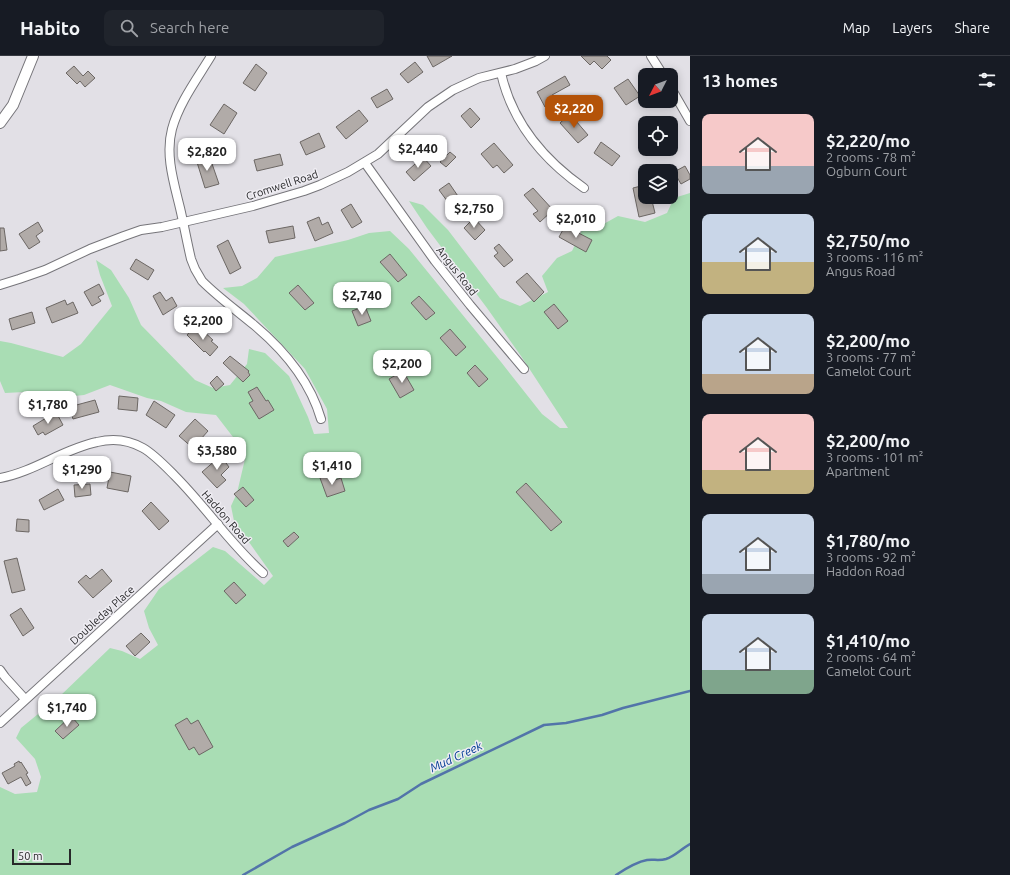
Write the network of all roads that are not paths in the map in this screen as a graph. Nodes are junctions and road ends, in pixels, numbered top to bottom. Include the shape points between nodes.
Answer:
1 (34, 56) edge
2 (211, 56) edge
3 (545, 56) edge
4 (652, 56) edge
5 (660, 68) edge
6 (501, 73) junction
7 (678, 100) edge
8 (690, 121) edge
9 (0, 123) edge
10 (365, 163) junction
11 (584, 188) dead end
12 (182, 223) junction
13 (0, 285) edge
14 (524, 369) dead end
15 (321, 419) dead end
16 (0, 478) edge
17 (218, 524) junction
18 (263, 573) dead end
19 (0, 670) edge
20 (25, 699) junction
21 (0, 723) edge

1 - 9 street via 13,104
2 - 12 street via 181,107 170,137 171,167
3 - 6 street, Cromwell Road
4 - 5 street
6 - 10 street, Cromwell Road via 468,82 440,98
6 - 11 street via 510,104 527,133 560,170
7 - 8 street
10 - 12 street, Cromwell Road via 304,191
10 - 14 street, Angus Road via 470,305
12 - 13 street, Cromwell Road via 141,230 90,249 45,270
12 - 15 street via 195,269 202,281 270,339 304,380
16 - 17 street, Haddon Road via 30,469 96,442 126,441 144,449 159,461
17 - 18 street, Haddon Road
17 - 20 street, Doubleday Place
19 - 20 street
20 - 21 street, Doubleday Place

